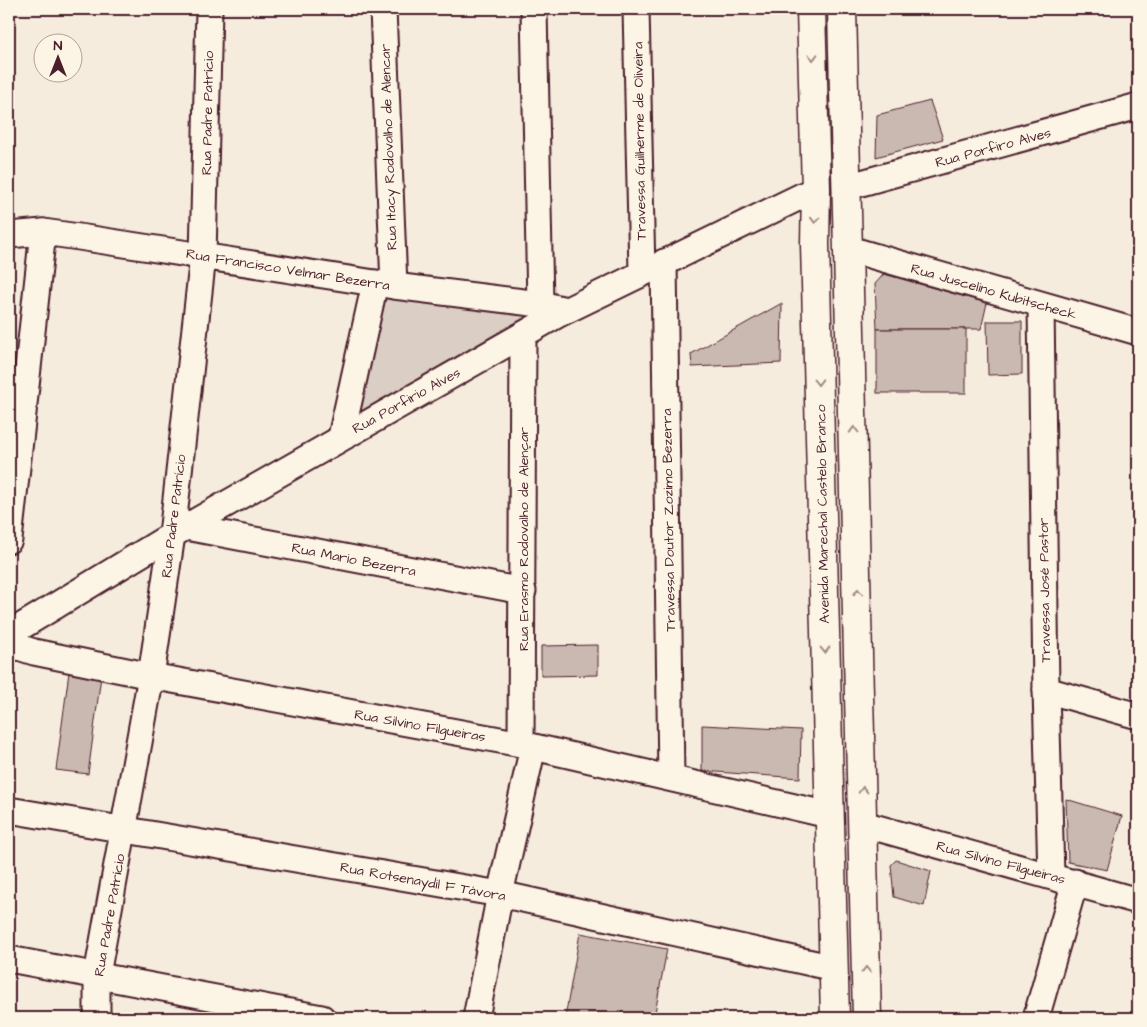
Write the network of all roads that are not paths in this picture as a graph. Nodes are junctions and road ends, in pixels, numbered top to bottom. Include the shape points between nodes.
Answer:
1 (209, 9) edge
2 (382, 9) edge
3 (534, 9) edge
4 (636, 9) edge
5 (811, 9) edge
6 (842, 9) edge
7 (1138, 106) edge
8 (847, 187) junction
9 (816, 189) junction
10 (43, 232) junction
11 (9, 235) edge
12 (849, 249) junction
13 (203, 256) junction
14 (653, 267) junction
15 (384, 285) junction
16 (540, 304) junction
17 (1041, 305) junction
18 (566, 310) junction
19 (1138, 332) edge
20 (523, 335) junction
21 (342, 436) junction
22 (179, 531) junction
23 (9, 540) edge
24 (523, 591) junction
25 (9, 634) edge
26 (9, 644) edge
27 (151, 676) junction
28 (1046, 690) junction
29 (1138, 716) edge
30 (527, 745) junction
31 (671, 778) junction
32 (9, 810) edge
33 (829, 815) junction
34 (863, 824) junction
35 (124, 830) junction
36 (1051, 876) junction
37 (1075, 882) junction
38 (500, 894) junction
39 (1138, 901) edge
40 (9, 959) edge
41 (834, 968) junction
42 (97, 975) junction
43 (285, 1015) edge
44 (97, 1018) edge
45 (322, 1018) edge
46 (476, 1018) edge
47 (835, 1018) edge
48 (867, 1018) edge
49 (1036, 1018) edge

1 - 13 street, Rua Padre Patrício
2 - 15 street, Rua Itacy Rodovalho de Alencar
3 - 16 street
4 - 14 street, Travessa Guilherme de Oliveira
5 -> 9 main road, Avenida Marechal Castelo Branco
6 - 8 main road
7 - 8 street, Rua Porfiro Alves
8 - 12 main road
9 - 14 street, Rua Porfirio Alves
9 -> 33 main road, Avenida Marechal Castelo Branco
10 - 11 street, Rua Francisco Velmar Bezerra
10 - 13 street, Rua Francisco Velmar Bezerra
10 - 23 street
12 - 17 street, Rua Juscelino Kubitscheck
34 -> 12 main road
13 - 15 street, Rua Francisco Velmar Bezerra
13 - 22 street, Rua Padre Patrício
14 - 18 street, Rua Porfirio Alves
14 - 31 street, Travessa Doutor Zozimo Bezerra
15 - 16 street, Rua Francisco Velmar Bezerra
15 - 21 street, Rua Itacy Rodovalho de Alencar
16 - 18 street, Rua Francisco Velmar Bezerra
17 - 19 street, Rua Juscelino Kubitscheck
17 - 28 street, Travessa José Pastor
18 - 20 street, Rua Porfirio Alves
20 - 21 street, Rua Porfirio Alves
20 - 24 street, Rua Erasmo Rodovalho de Alençar
21 - 22 street, Rua Porfirio Alves
22 - 24 street, Rua Mario Bezerra
22 - 25 street, Rua Porfirio Alves
22 - 27 street, Rua Padre Patrício
24 - 30 street, Rua Erasmo Rodovalho de Alençar
26 - 27 street, Rua Silvino Filgueiras
27 - 30 street, Rua Silvino Filgueiras
27 - 35 street, Rua Padre Patrício
28 - 29 street
28 - 36 street, Travessa José Pastor
30 - 31 street, Rua Silvino Filgueiras
30 - 38 street, Rua Erasmo Rodovalho de Alençar
31 - 33 street, Rua Silvino Filgueiras
32 - 35 street, Rua Rotsenaydil F Távora
33 - 41 main road, Avenida Marechal Castelo Branco
34 - 36 street, Rua Silvino Filgueiras
48 -> 34 main road
35 - 38 street, Rua Rotsenaydil F Távora
35 - 42 street, Rua Padre Patrício
36 - 37 street, Rua Silvino Filgueiras
37 - 39 street, Rua Silvino Filgueiras
37 - 49 street
38 - 41 street, Rua Rotsenaydil F Távora
38 - 46 street, Rua Erasmo Rodovalho de Alençar
40 - 42 street
41 - 47 main road, Avenida Marechal Castelo Branco
42 - 43 street
42 - 44 street, Rua Padre Patrício
43 - 45 street

